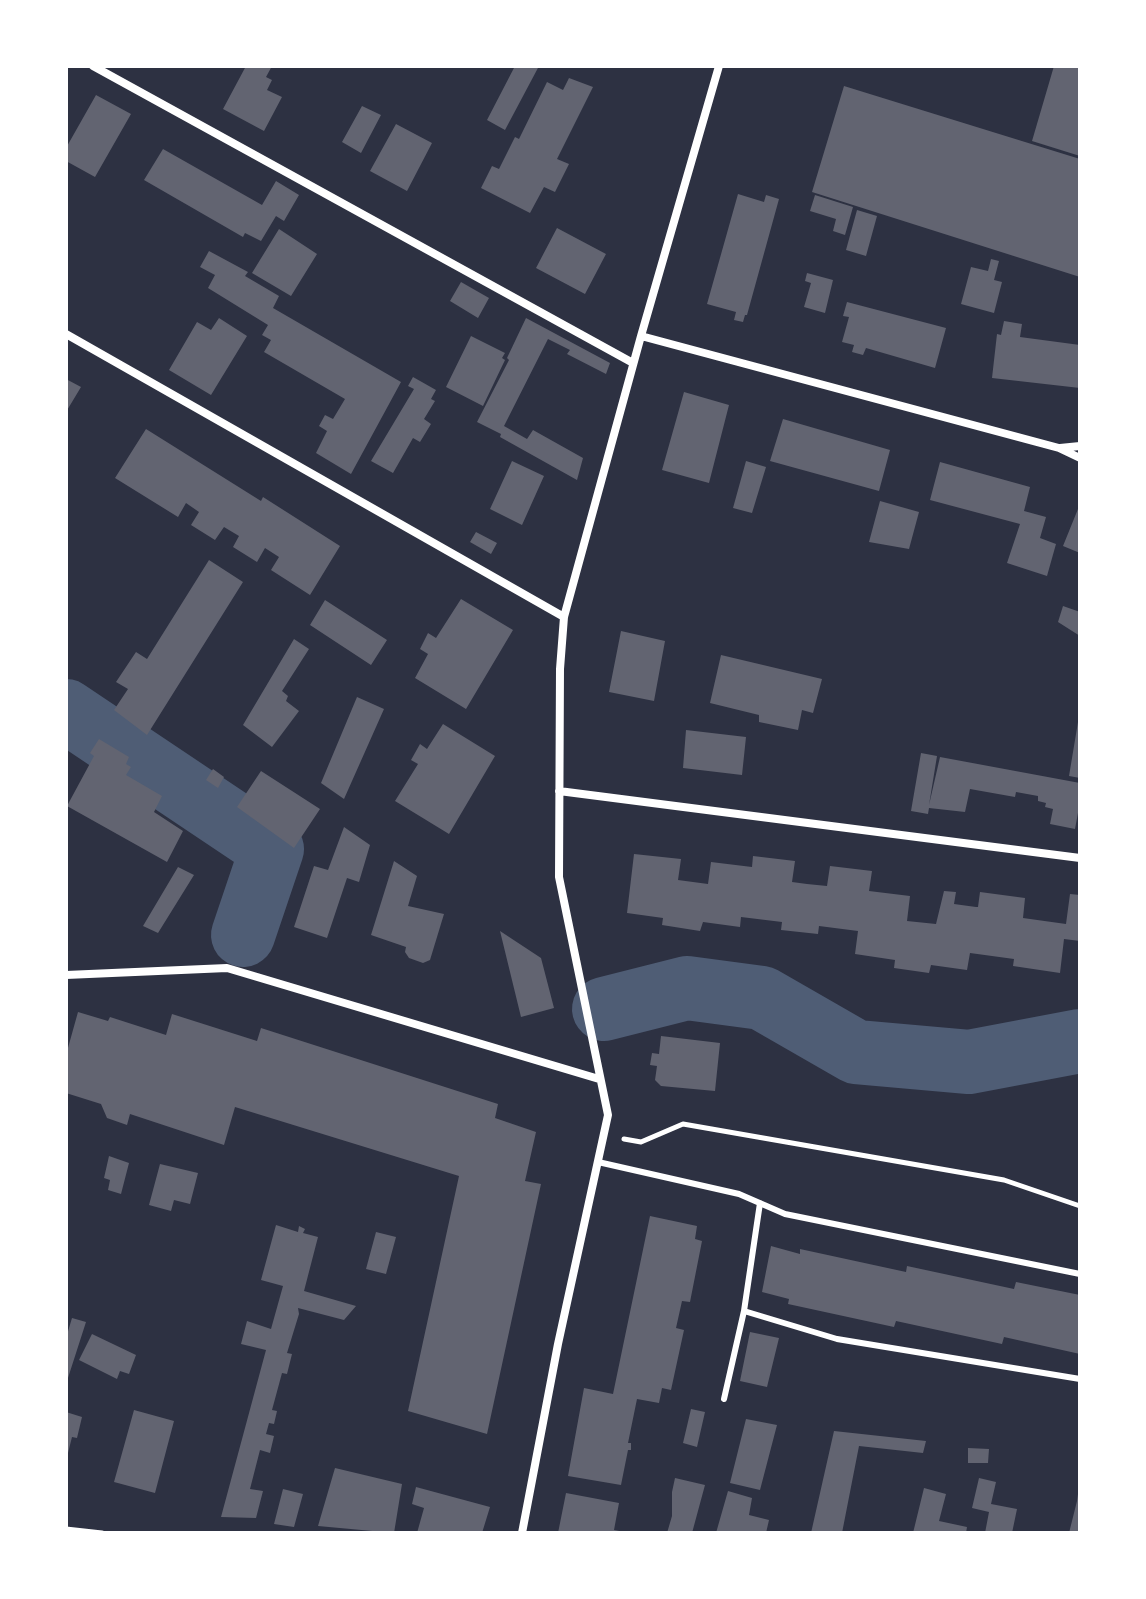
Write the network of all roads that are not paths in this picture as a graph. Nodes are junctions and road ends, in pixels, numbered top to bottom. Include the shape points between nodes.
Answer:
1 (93, 66) edge
2 (719, 66) edge
3 (66, 334) edge
4 (641, 336) junction
5 (633, 363) junction
6 (1080, 446) edge
7 (1059, 448) junction
8 (1080, 458) edge
9 (564, 617) junction
10 (559, 791) junction
11 (1080, 858) edge
12 (66, 975) edge
13 (599, 1079) junction
14 (598, 1162) junction
15 (760, 1203) junction
16 (1080, 1274) edge
17 (744, 1311) junction
18 (1080, 1379) edge
19 (724, 1399) dead end
20 (522, 1533) edge

1 - 5 street
2 - 4 street
3 - 9 street
4 - 5 street
4 - 7 street
5 - 9 street
6 - 7 street
7 - 8 street
9 - 10 street
10 - 11 street
10 - 13 street via 559,877
12 - 13 street via 227,968
13 - 14 street via 608,1115
14 - 15 lane
14 - 20 street
15 - 16 lane via 785,1214
15 - 17 lane
17 - 18 lane via 837,1339
17 - 19 lane

